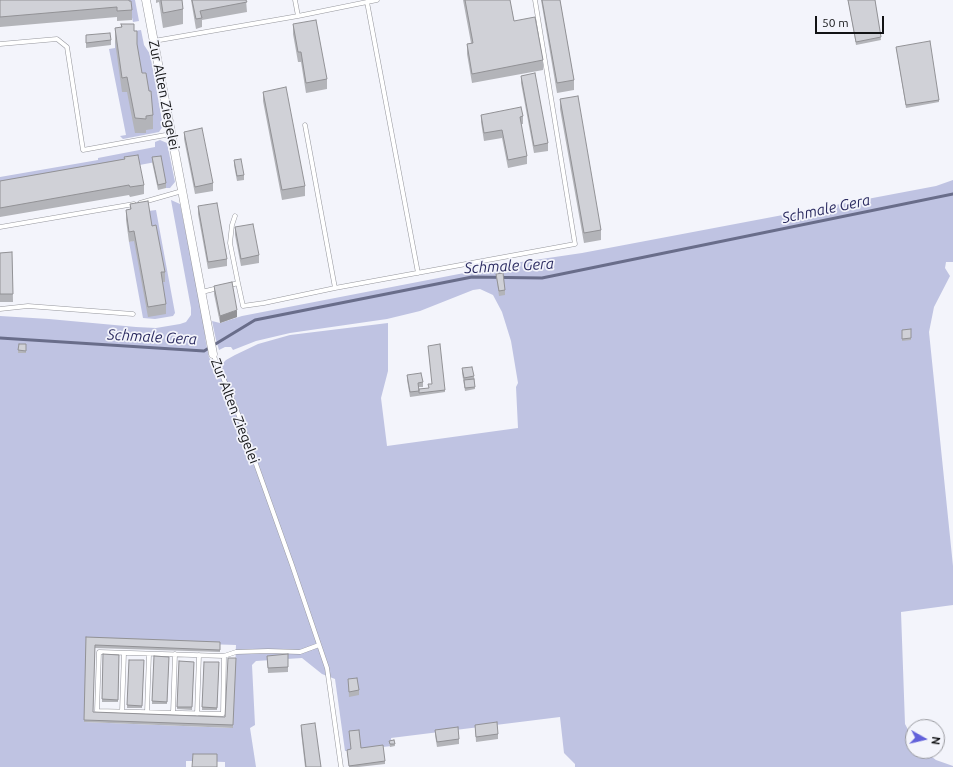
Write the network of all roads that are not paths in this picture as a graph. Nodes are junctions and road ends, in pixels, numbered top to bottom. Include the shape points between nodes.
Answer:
1 (146, 0) edge
2 (295, 0) edge
3 (377, 0) edge
4 (535, 0) edge
5 (367, 2) junction
6 (298, 16) junction
7 (154, 41) junction
8 (0, 44) edge
9 (305, 125) dead end
10 (172, 133) junction
11 (182, 191) junction
12 (235, 216) dead end
13 (0, 227) edge
14 (418, 273) junction
15 (238, 283) junction
16 (335, 288) junction
17 (201, 292) junction
18 (0, 309) edge
19 (133, 314) dead end
20 (213, 354) joint
21 (319, 645) junction
22 (124, 653) junction
23 (149, 654) junction
24 (174, 654) junction
25 (199, 655) junction
26 (224, 656) junction
27 (122, 711) junction
28 (147, 712) junction
29 (173, 713) junction
30 (197, 714) junction
31 (341, 767) edge

1 - 7 street, Zur Alten Ziegelei
2 - 6 lane
3 - 5 lane
4 - 14 lane via 575,244
5 - 6 lane
5 - 14 lane
6 - 7 lane
7 - 10 street, Zur Alten Ziegelei
8 - 10 lane via 57,39 67,47 83,150
9 - 16 lane
10 - 11 street, Zur Alten Ziegelei
11 - 13 lane via 138,204
11 - 17 street, Zur Alten Ziegelei
12 - 15 lane via 230,243
14 - 16 lane
15 - 16 lane via 243,306
15 - 17 lane
17 - 20 street, Zur Alten Ziegelei
18 - 19 lane via 28,306
20 - 21 lane, Zur Alten Ziegelei via 236,408
21 - 26 lane via 300,652 236,652
21 - 31 lane, Zur Alten Ziegelei via 327,668
22 - 23 lane
22 - 27 lane
22 - 27 lane via 99,652 98,674 97,711
23 - 24 lane
23 - 28 lane
24 - 25 lane
24 - 29 lane
25 - 26 lane
25 - 30 lane
26 - 30 lane via 223,714
27 - 28 lane
28 - 29 lane
29 - 30 lane

